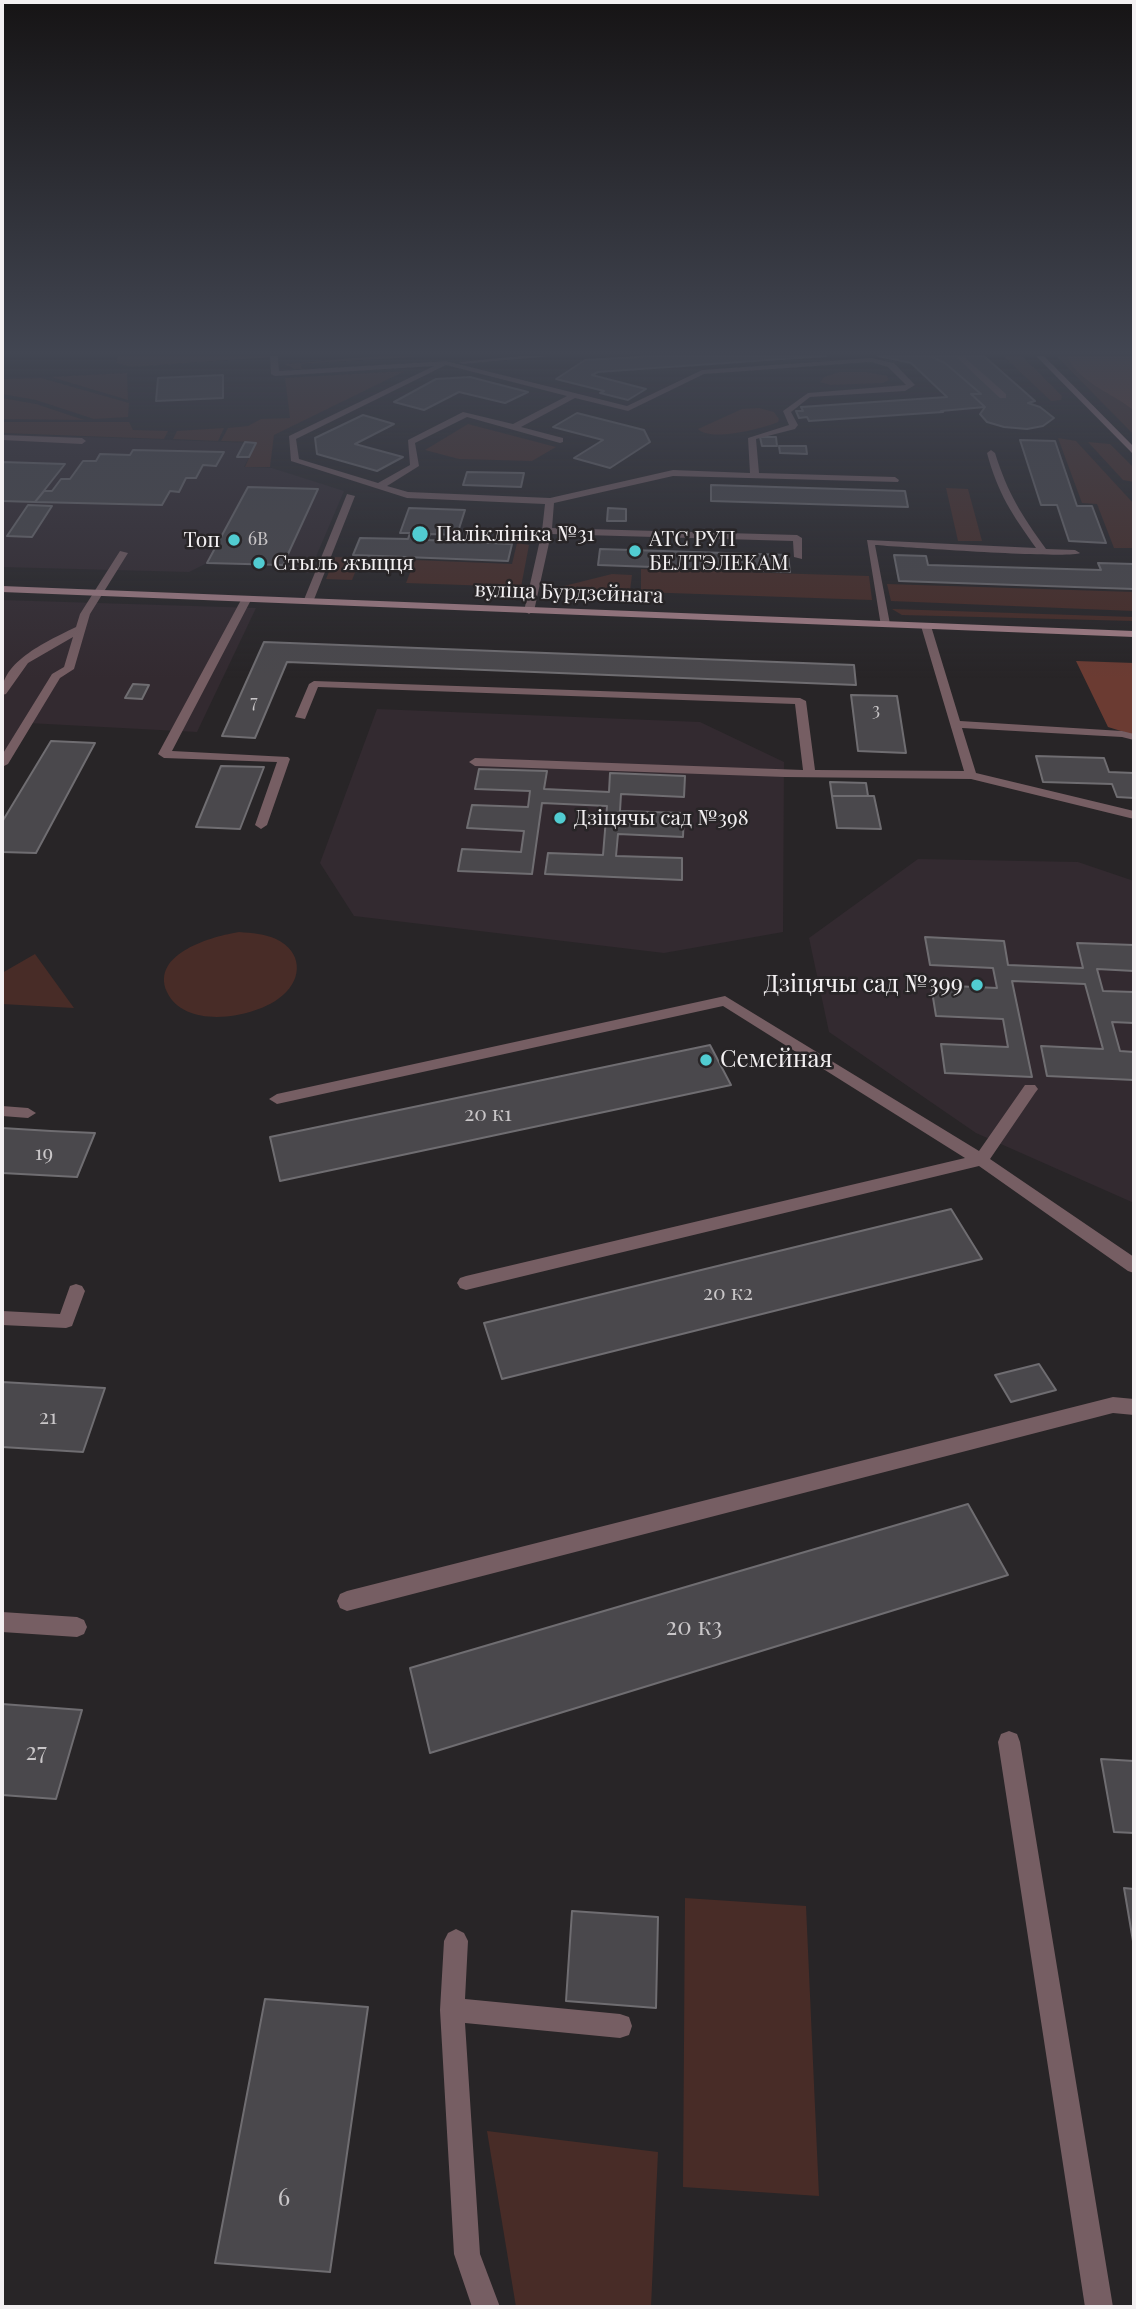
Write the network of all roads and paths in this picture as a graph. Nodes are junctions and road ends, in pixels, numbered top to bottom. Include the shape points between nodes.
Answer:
1 (304, 464) edge
2 (415, 464) edge
3 (754, 464) edge
4 (995, 464) edge
5 (755, 476) junction
6 (895, 480) dead end
7 (380, 486) junction
8 (350, 496) dead end
9 (550, 501) junction
10 (547, 531) junction
11 (1044, 552) junction
12 (123, 553) dead end
13 (1075, 553) dead end
14 (799, 557) dead end
15 (2, 589) edge
16 (98, 593) junction
17 (246, 600) junction
18 (308, 603) junction
19 (529, 611) junction
20 (885, 624) junction
21 (926, 626) junction
22 (79, 629) junction
23 (1134, 634) edge
24 (2, 692) edge
25 (301, 717) dead end
26 (956, 724) junction
27 (1134, 737) edge
28 (475, 762) dead end
29 (2, 764) edge
30 (809, 773) junction
31 (971, 775) junction
32 (1134, 815) edge
33 (261, 825) dead end
34 (1030, 1089) dead end
35 (277, 1099) dead end
36 (2, 1111) edge
37 (28, 1113) dead end
38 (981, 1160) junction
39 (1134, 1266) edge
40 (466, 1283) dead end
41 (76, 1292) dead end
42 (2, 1318) edge
43 (1134, 1407) edge
44 (347, 1601) dead end
45 (2, 1622) edge
46 (77, 1627) dead end
47 (1009, 1742) dead end
48 (456, 1941) dead end
49 (452, 2010) junction
50 (620, 2026) dead end
51 (486, 2307) edge
52 (1099, 2307) edge

1 - 7 lane
2 - 7 lane
3 - 5 lane
4 - 11 lane via 1010,505
5 - 6 lane
5 - 9 lane via 673,472
7 - 9 lane via 407,495
8 - 18 lane
9 - 10 lane
10 - 14 lane via 797,538
10 - 19 lane
11 - 13 lane
11 - 20 lane via 870,542
12 - 16 lane
15 - 16 street, вуліца Бурдзейнага
16 - 17 street, вуліца Бурдзейнага
16 - 22 lane
17 - 18 street, вуліца Бурдзейнага
17 - 33 lane via 164,754 284,760
18 - 19 street, вуліца Бурдзейнага
19 - 20 street, вуліца Бурдзейнага
20 - 21 street, вуліца Бурдзейнага
21 - 23 street, вуліца Бурдзейнага
21 - 26 lane
22 - 24 lane via 24,661
22 - 29 lane via 68,669 56,676
25 - 30 lane via 314,684 800,701
26 - 27 lane
26 - 31 lane
28 - 30 lane
30 - 31 lane
31 - 32 lane
34 - 38 lane
35 - 38 lane via 725,1000
36 - 37 lane
38 - 39 lane
38 - 40 lane
41 - 42 lane via 66,1321
43 - 44 lane via 1113,1405
45 - 46 lane
47 - 52 lane
48 - 49 lane
49 - 50 lane
49 - 51 lane via 467,2254

